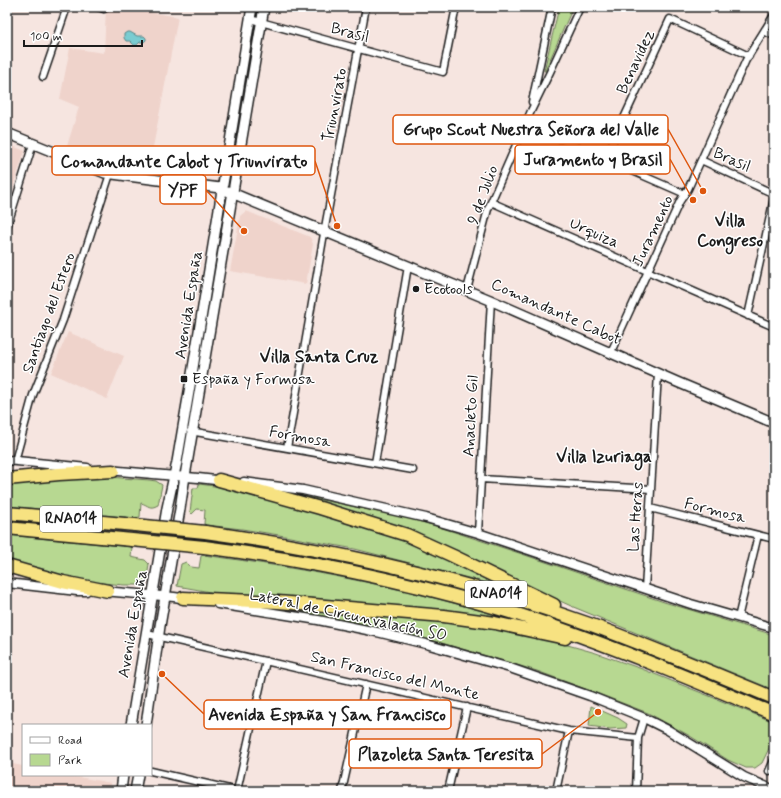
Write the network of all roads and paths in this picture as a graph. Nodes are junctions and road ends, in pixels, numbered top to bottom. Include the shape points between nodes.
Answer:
1 (67, 7) edge
2 (252, 7) edge
3 (264, 7) edge
4 (366, 7) edge
5 (456, 7) edge
6 (552, 7) edge
7 (580, 7) edge
8 (774, 15) edge
9 (250, 19) junction
10 (261, 22) junction
11 (764, 31) junction
12 (774, 36) edge
13 (358, 49) junction
14 (749, 56) junction
15 (44, 77) dead end
16 (530, 111) junction
17 (525, 124) junction
18 (7, 133) edge
19 (33, 144) junction
20 (605, 159) junction
21 (701, 160) junction
22 (110, 174) junction
23 (223, 189) junction
24 (233, 193) junction
25 (685, 194) junction
26 (774, 194) edge
27 (774, 198) edge
28 (491, 202) junction
29 (7, 227) edge
30 (324, 231) junction
31 (408, 266) junction
32 (648, 272) junction
33 (466, 290) junction
34 (491, 300) junction
35 (748, 316) junction
36 (774, 327) edge
37 (611, 352) junction
38 (658, 374) junction
39 (774, 423) edge
40 (188, 431) junction
41 (287, 448) junction
42 (11, 460) edge
43 (375, 463) junction
44 (413, 470) dead end
45 (113, 471) junction
46 (174, 476) junction
47 (184, 476) junction
48 (7, 479) edge
49 (481, 479) junction
50 (219, 480) junction
51 (651, 489) junction
52 (650, 508) junction
53 (7, 513) edge
54 (7, 528) edge
55 (478, 533) junction
56 (758, 535) junction
57 (774, 539) edge
58 (7, 566) edge
59 (7, 583) edge
60 (645, 589) junction
61 (108, 591) junction
62 (154, 595) junction
63 (166, 596) junction
64 (183, 598) junction
65 (738, 618) junction
66 (589, 624) junction
67 (774, 628) edge
68 (147, 634) junction
69 (159, 636) junction
70 (627, 654) junction
71 (266, 661) junction
72 (366, 684) junction
73 (774, 698) edge
74 (467, 707) junction
75 (773, 714) edge
76 (644, 718) junction
77 (131, 724) edge
78 (146, 724) edge
79 (569, 731) junction
80 (638, 738) junction
81 (774, 760) edge
82 (152, 771) edge
83 (769, 771) dead end
84 (123, 776) edge
85 (138, 776) edge
86 (774, 790) edge
87 (121, 791) edge
88 (135, 791) edge
89 (237, 791) edge
90 (342, 791) edge
91 (448, 791) edge
92 (556, 791) edge
93 (636, 791) edge

1 - 15 street
2 - 9 main road, Avenida España
3 - 10 main road, Avenida España
4 - 13 street, Triunvirato
5 - 13 street, Brasil via 443,72
6 - 16 street, 9 de Julio
7 - 16 street, 9 de Julio
8 - 11 street, Juramento
9 - 10 street, Brasil
9 - 23 main road, Avenida España
10 - 13 street, Brasil
10 - 24 main road, Avenida España
11 - 12 street
11 - 14 street, Juramento
13 - 30 street, Triunvirato
14 - 20 street, Benavidez via 670,19
14 - 21 street, Juramento
16 - 17 street, 9 de Julio
17 - 20 street
17 - 28 street, 9 de Julio
18 - 19 main road, Comandante Cabot
19 - 22 main road, Comandante Cabot
19 - 29 street
20 - 25 street
21 - 25 street, Juramento
21 - 26 street, Brasil
22 - 23 main road, Comandante Cabot
22 - 42 street, Santiago del Estero via 63,320 33,395
23 - 24 main road, Comandante Cabot
23 - 40 main road, Avenida España
24 - 30 main road, Comandante Cabot
24 - 40 main road, Avenida España
25 - 32 street, Juramento
27 - 35 street
28 - 32 street, Urquiza
28 - 33 street, 9 de Julio
30 - 31 main road, Comandante Cabot
30 - 41 street, Triunvirato
31 - 33 main road, Comandante Cabot
31 - 43 street
32 - 35 street, Urquiza
32 - 37 street, Juramento
33 - 34 main road, Comandante Cabot
34 - 37 main road, Comandante Cabot
34 - 49 street, Anacleto Gil
35 - 36 street, Urquiza
37 - 38 main road, Comandante Cabot
38 - 39 main road, Comandante Cabot
38 - 51 street, Las Heras
40 - 41 street, Formosa
40 - 46 main road, Avenida España
40 - 47 main road, Avenida España
41 - 43 street, Formosa
42 - 45 street
43 - 44 street, Formosa
45 - 46 street
45 - 48 highway
46 - 47 street
46 - 62 main road, Avenida España
47 - 50 street
47 - 63 main road, Avenida España
49 - 51 street
49 - 55 street, Anacleto Gil
50 - 55 street via 309,491 408,513
50 - 66 highway via 384,527 417,539
51 - 52 street, Las Heras
52 - 56 street, Formosa
52 - 60 street, Las Heras
53 - 66 highway, RNA014, bridge via 206,532 304,548 397,567 500,595
54 - 70 highway, RNA014, bridge via 204,547 336,568 434,591 521,616
55 - 60 street
56 - 57 street, Formosa
56 - 65 street
58 - 61 highway via 63,582
59 - 61 street, Lateral de Circunvalación SO via 76,591
60 - 65 street
61 - 62 street, Lateral de Circunvalación SO
62 - 63 street, Lateral de Circunvalación SO
62 - 68 main road, Avenida España
63 - 64 street, Lateral de Circunvalación SO
63 - 69 main road, Avenida España
64 - 70 highway via 278,602 458,618 540,632
64 - 76 street, Lateral de Circunvalación SO via 332,623 418,642 510,668
65 - 67 street
66 - 73 highway, RNA014
68 - 69 street, San Francisco del Monte
68 - 77 main road, Avenida España
69 - 71 street, San Francisco del Monte
69 - 78 main road, Avenida España
70 - 75 highway, RNA014
71 - 72 street, San Francisco del Monte
71 - 89 street
72 - 74 street, San Francisco del Monte
72 - 90 street
74 - 79 street, San Francisco del Monte
74 - 91 street
76 - 80 street
76 - 86 street, Lateral de Circunvalación SO via 744,777
79 - 80 street, San Francisco del Monte
79 - 92 street
80 - 93 street
81 - 83 street
82 - 89 street
84 - 87 main road
85 - 88 main road

